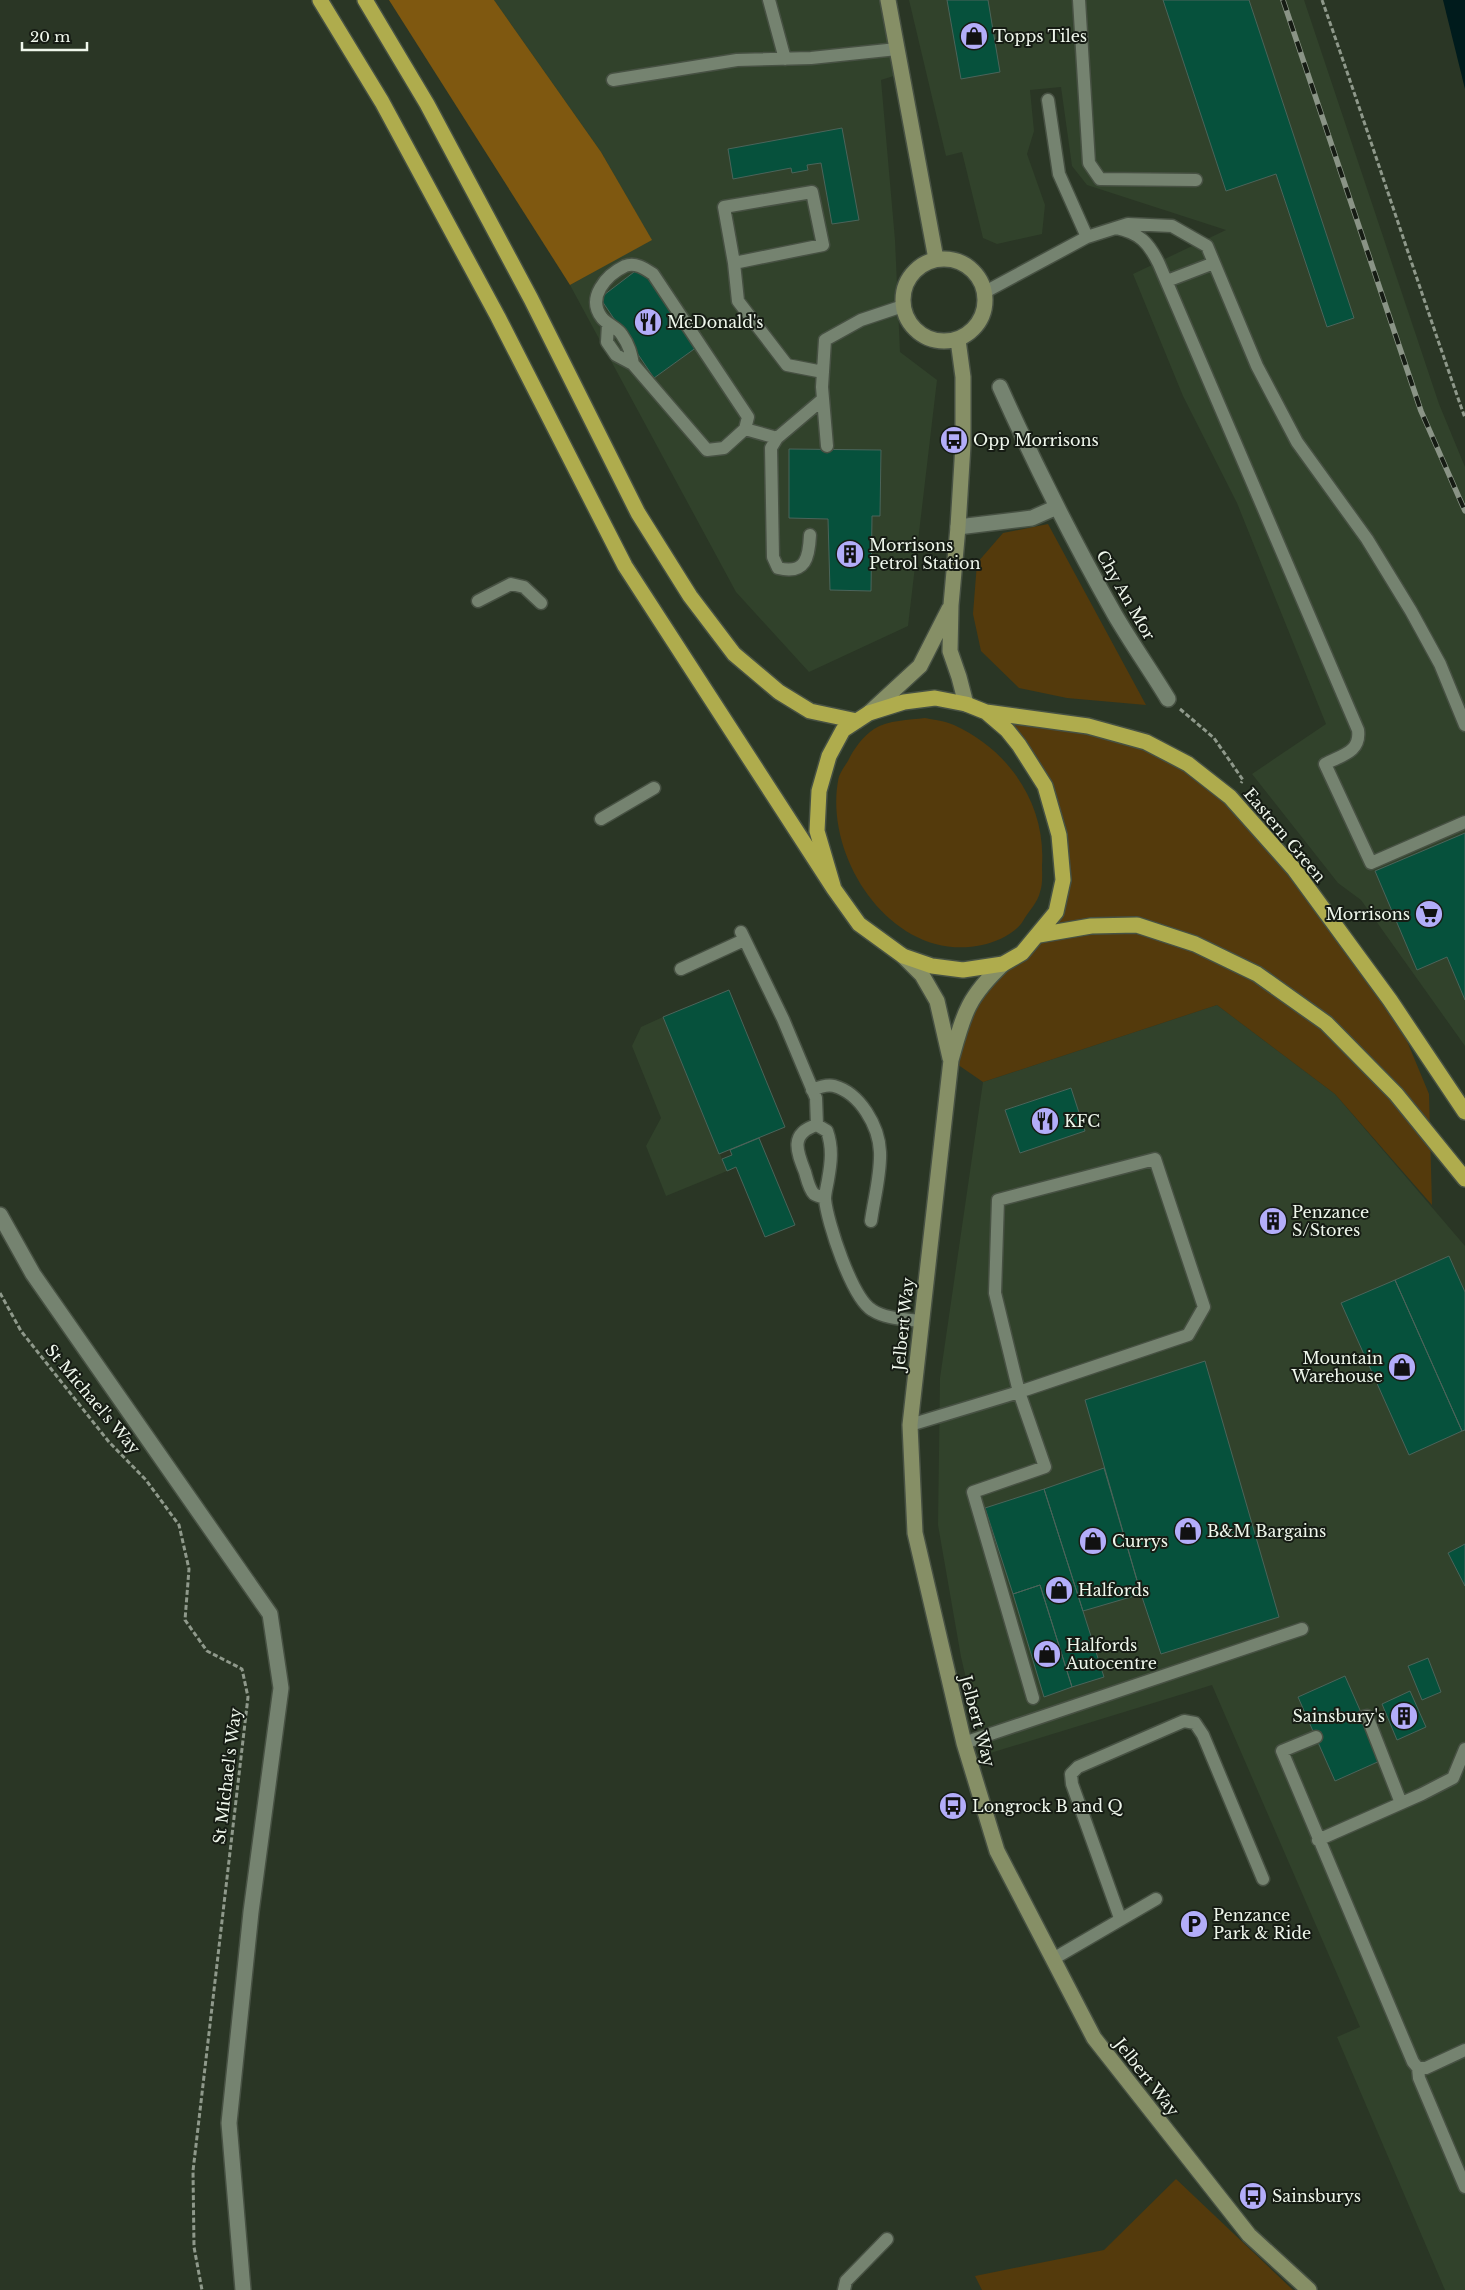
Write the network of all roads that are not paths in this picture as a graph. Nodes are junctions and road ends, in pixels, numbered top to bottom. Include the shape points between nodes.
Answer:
1 (320, 0) edge
2 (365, 0) edge
3 (769, 0) edge
4 (888, 0) edge
5 (1079, 0) edge
6 (897, 49) junction
7 (785, 59) junction
8 (613, 80) dead end
9 (1048, 100) dead end
10 (1196, 180) dead end
11 (1116, 228) junction
12 (1087, 237) junction
13 (936, 259) junction
14 (734, 263) junction
15 (1214, 263) junction
16 (1167, 281) junction
17 (985, 292) junction
18 (903, 306) junction
19 (958, 340) junction
20 (823, 372) junction
21 (1000, 387) dead end
22 (823, 400) junction
23 (745, 429) junction
24 (777, 438) junction
25 (827, 446) dead end
26 (1057, 507) junction
27 (958, 527) junction
28 (810, 535) dead end
29 (478, 601) dead end
30 (541, 603) dead end
31 (950, 605) junction
32 (1168, 699) road end
33 (966, 704) junction
34 (986, 712) junction
35 (863, 717) junction
36 (1465, 725) edge
37 (654, 788) dead end
38 (601, 819) dead end
39 (1465, 822) edge
40 (834, 889) junction
41 (1039, 935) junction
42 (903, 956) junction
43 (1003, 964) junction
44 (681, 969) dead end
45 (951, 1060) junction
46 (812, 1090) junction
47 (1465, 1112) edge
48 (817, 1125) junction
49 (1465, 1178) edge
50 (825, 1198) junction
51 (0, 1215) edge
52 (871, 1221) dead end
53 (920, 1321) junction
54 (1019, 1392) junction
55 (910, 1426) junction
56 (1302, 1629) dead end
57 (1034, 1698) dead end
58 (1363, 1717) dead end
59 (1316, 1737) dead end
60 (964, 1743) junction
61 (1465, 1749) edge
62 (1401, 1803) junction
63 (1318, 1840) junction
64 (1263, 1879) dead end
65 (1156, 1899) dead end
66 (1120, 1918) junction
67 (1053, 1959) junction
68 (1465, 2050) edge
69 (1418, 2068) junction
70 (1465, 2187) edge
71 (887, 2239) dead end
72 (244, 2290) edge
73 (844, 2290) edge
74 (1309, 2290) edge

1 - 40 highway via 382,102 498,318 625,566
2 - 35 highway via 427,104 531,300 638,513 690,596 734,654 779,692 810,711
3 - 7 lane
4 - 6 street
5 - 10 lane via 1089,163 1100,178
6 - 7 lane
6 - 13 street
7 - 8 lane via 737,60
9 - 12 lane via 1059,174
11 - 12 lane
11 - 15 lane via 1128,224 1172,226 1207,246
11 - 16 lane via 1141,237 1151,247
12 - 17 lane
13 - 17 street via 962,262 973,270
13 - 18 street via 924,263 910,276 903,294
14 - 14 lane via 724,207 812,192 822,245
14 - 20 lane via 738,301 787,365
15 - 16 lane
15 - 36 lane via 1257,366 1297,442 1367,539 1411,611 1440,664
16 - 39 lane via 1358,730 1357,747 1325,764 1371,863
17 - 19 street via 984,312 974,329
18 - 19 street via 916,332 943,342
18 - 20 lane via 860,320 825,340
19 - 27 street via 963,387 963,445
20 - 22 lane
21 - 26 street, Chy An Mor
22 - 24 lane
22 - 25 lane
23 - 23 lane via 724,448 708,450 633,364 630,347 621,333 600,316 597,304 601,283 626,266 636,265 653,274 748,417
23 - 24 lane
24 - 28 lane via 771,448 773,557 778,568 791,570 804,563 810,554
26 - 27 street via 1032,518
26 - 32 street, Chy An Mor via 1116,617
27 - 31 street
29 - 30 lane via 511,584 524,587
31 - 33 street via 950,651
31 - 35 street via 920,666
33 - 34 highway
33 - 35 highway via 935,698 904,702
34 - 41 highway via 1019,745 1045,786 1059,835 1063,880 1056,912
34 - 47 highway, Eastern Green via 1088,726 1146,742 1188,764 1230,797 1294,869 1390,1000
35 - 40 highway via 844,730 829,756 819,791 817,831
37 - 38 lane
40 - 42 highway via 859,924
41 - 43 highway via 1022,953
41 - 49 highway via 1091,926 1137,925 1195,944 1257,974 1326,1023 1396,1094
42 - 43 highway via 932,966 963,970
42 - 45 street, Jelbert Way via 922,975 937,1001
43 - 45 street, Jelbert Way via 981,985 965,1012
44 - 46 lane via 743,936 783,1019
45 - 53 street, Jelbert Way
46 - 48 lane via 816,1098
46 - 52 lane via 834,1086 850,1093 869,1118 880,1152
48 - 50 lane via 827,1131 832,1149
48 - 50 lane via 801,1134 796,1151 815,1195
50 - 53 lane via 845,1267 865,1303 888,1317
51 - 72 street via 33,1274 270,1614 281,1688 251,1912 229,2123
53 - 55 street, Jelbert Way
54 - 54 lane via 995,1294 998,1200 1155,1159 1204,1307 1188,1335
54 - 55 lane
54 - 57 lane via 1045,1467 973,1492
55 - 60 street, Jelbert Way via 915,1533
56 - 60 lane
58 - 62 lane via 1367,1716
59 - 63 lane via 1282,1751
60 - 67 street, Jelbert Way via 998,1851
61 - 62 lane via 1453,1778
62 - 63 lane
63 - 69 lane via 1412,2062
64 - 66 lane via 1203,1735 1195,1723 1184,1721 1078,1767 1071,1774
65 - 66 lane
66 - 67 lane
67 - 74 street, Jelbert Way via 1094,2038 1249,2235
68 - 69 lane via 1426,2068
69 - 70 lane via 1419,2078
71 - 73 lane via 846,2281

